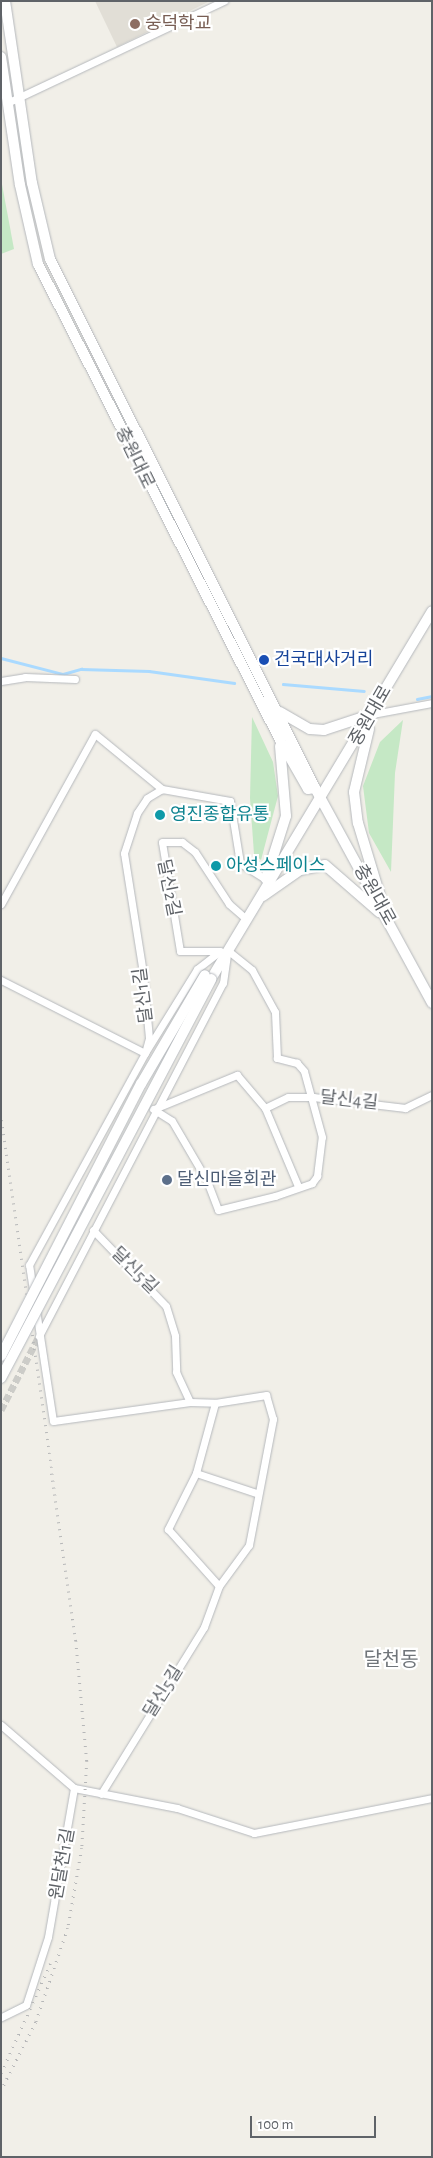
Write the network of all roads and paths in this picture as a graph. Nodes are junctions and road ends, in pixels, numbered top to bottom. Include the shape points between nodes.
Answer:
1 (5, 1) edge
2 (224, 1) edge
3 (1, 57) edge
4 (21, 97) junction
5 (9, 102) junction
6 (432, 611) edge
7 (75, 679) dead end
8 (1, 681) edge
9 (432, 703) edge
10 (279, 712) junction
11 (373, 714) junction
12 (280, 740) junction
13 (315, 788) junction
14 (162, 789) junction
15 (321, 800) junction
16 (307, 819) junction
17 (266, 879) junction
18 (258, 899) junction
19 (1, 904) edge
20 (242, 916) junction
21 (389, 922) junction
22 (224, 951) junction
23 (208, 977) junction
24 (1, 980) edge
25 (432, 1003) edge
26 (146, 1053) junction
27 (432, 1095) edge
28 (313, 1097) junction
29 (265, 1108) junction
30 (154, 1109) junction
31 (298, 1186) junction
32 (93, 1230) junction
33 (39, 1336) junction
34 (1, 1356) edge
35 (1, 1378) edge
36 (190, 1402) junction
37 (215, 1403) junction
38 (196, 1473) junction
39 (256, 1494) junction
40 (219, 1586) junction
41 (1, 1725) edge
42 (74, 1788) junction
43 (101, 1794) junction
44 (432, 1798) edge
45 (1, 2016) edge

1 - 4 street, 충원대로
2 - 4 street
3 - 5 street, 충원대로
4 - 5 street
4 - 10 street, 충원대로 via 32,183 50,259
5 - 12 street, 충원대로 via 20,185 38,264
6 - 11 street, 중원대로
7 - 8 street via 25,677
9 - 11 street
10 - 11 street via 310,729 324,730
10 - 13 street, 충원대로
11 - 15 street, 중원대로
11 - 21 street via 354,779 355,807
12 - 13 street, 충원대로 via 308,789
12 - 17 street via 286,816
13 - 15 street, 충원대로
14 - 17 street via 230,801 240,863
14 - 19 street via 95,734
14 - 26 street, 달신1길 via 147,798 137,813 124,853 143,973 149,1038
15 - 16 street, 중원대로
15 - 21 street, 충원대로
16 - 17 street, 중원대로
16 - 18 street, 중원대로
17 - 20 street, 중원대로
18 - 21 street via 300,870 325,865
18 - 22 street, 중원대로
20 - 22 street, 중원대로
20 - 22 street, 달신2길 via 229,904 195,852 182,842 162,842 180,951
21 - 25 street, 충원대로
22 - 23 street, 중원대로
22 - 26 street via 197,969
22 - 28 street via 252,970 276,1012 277,1058 297,1063 304,1071
22 - 30 street via 223,983
23 - 34 street, bridge via 141,1084
23 - 35 street, bridge
24 - 26 street, 달신1길
26 - 33 street via 29,1265
27 - 28 street, 달신4길 via 405,1108
28 - 29 street, 달신4길 via 288,1097
28 - 31 street via 322,1137 316,1176
29 - 30 street via 237,1075
29 - 31 street
30 - 31 street via 172,1121 207,1181 218,1210
30 - 32 street
32 - 33 street
32 - 36 street, 달신5길 via 166,1306 175,1336 176,1372
33 - 36 street, 달신5길 via 53,1421
36 - 37 street, 달신5길
37 - 38 street
37 - 39 street, 달신5길 via 266,1395 273,1437
38 - 39 street via 226,1479
38 - 40 street via 168,1529 200,1559
39 - 40 street, 달신5길 via 249,1545
40 - 43 street, 달신5길 via 204,1627
41 - 42 street
42 - 43 street
42 - 45 street, 원달천1길 via 48,1937 26,2004
43 - 44 street via 177,1808 254,1833

